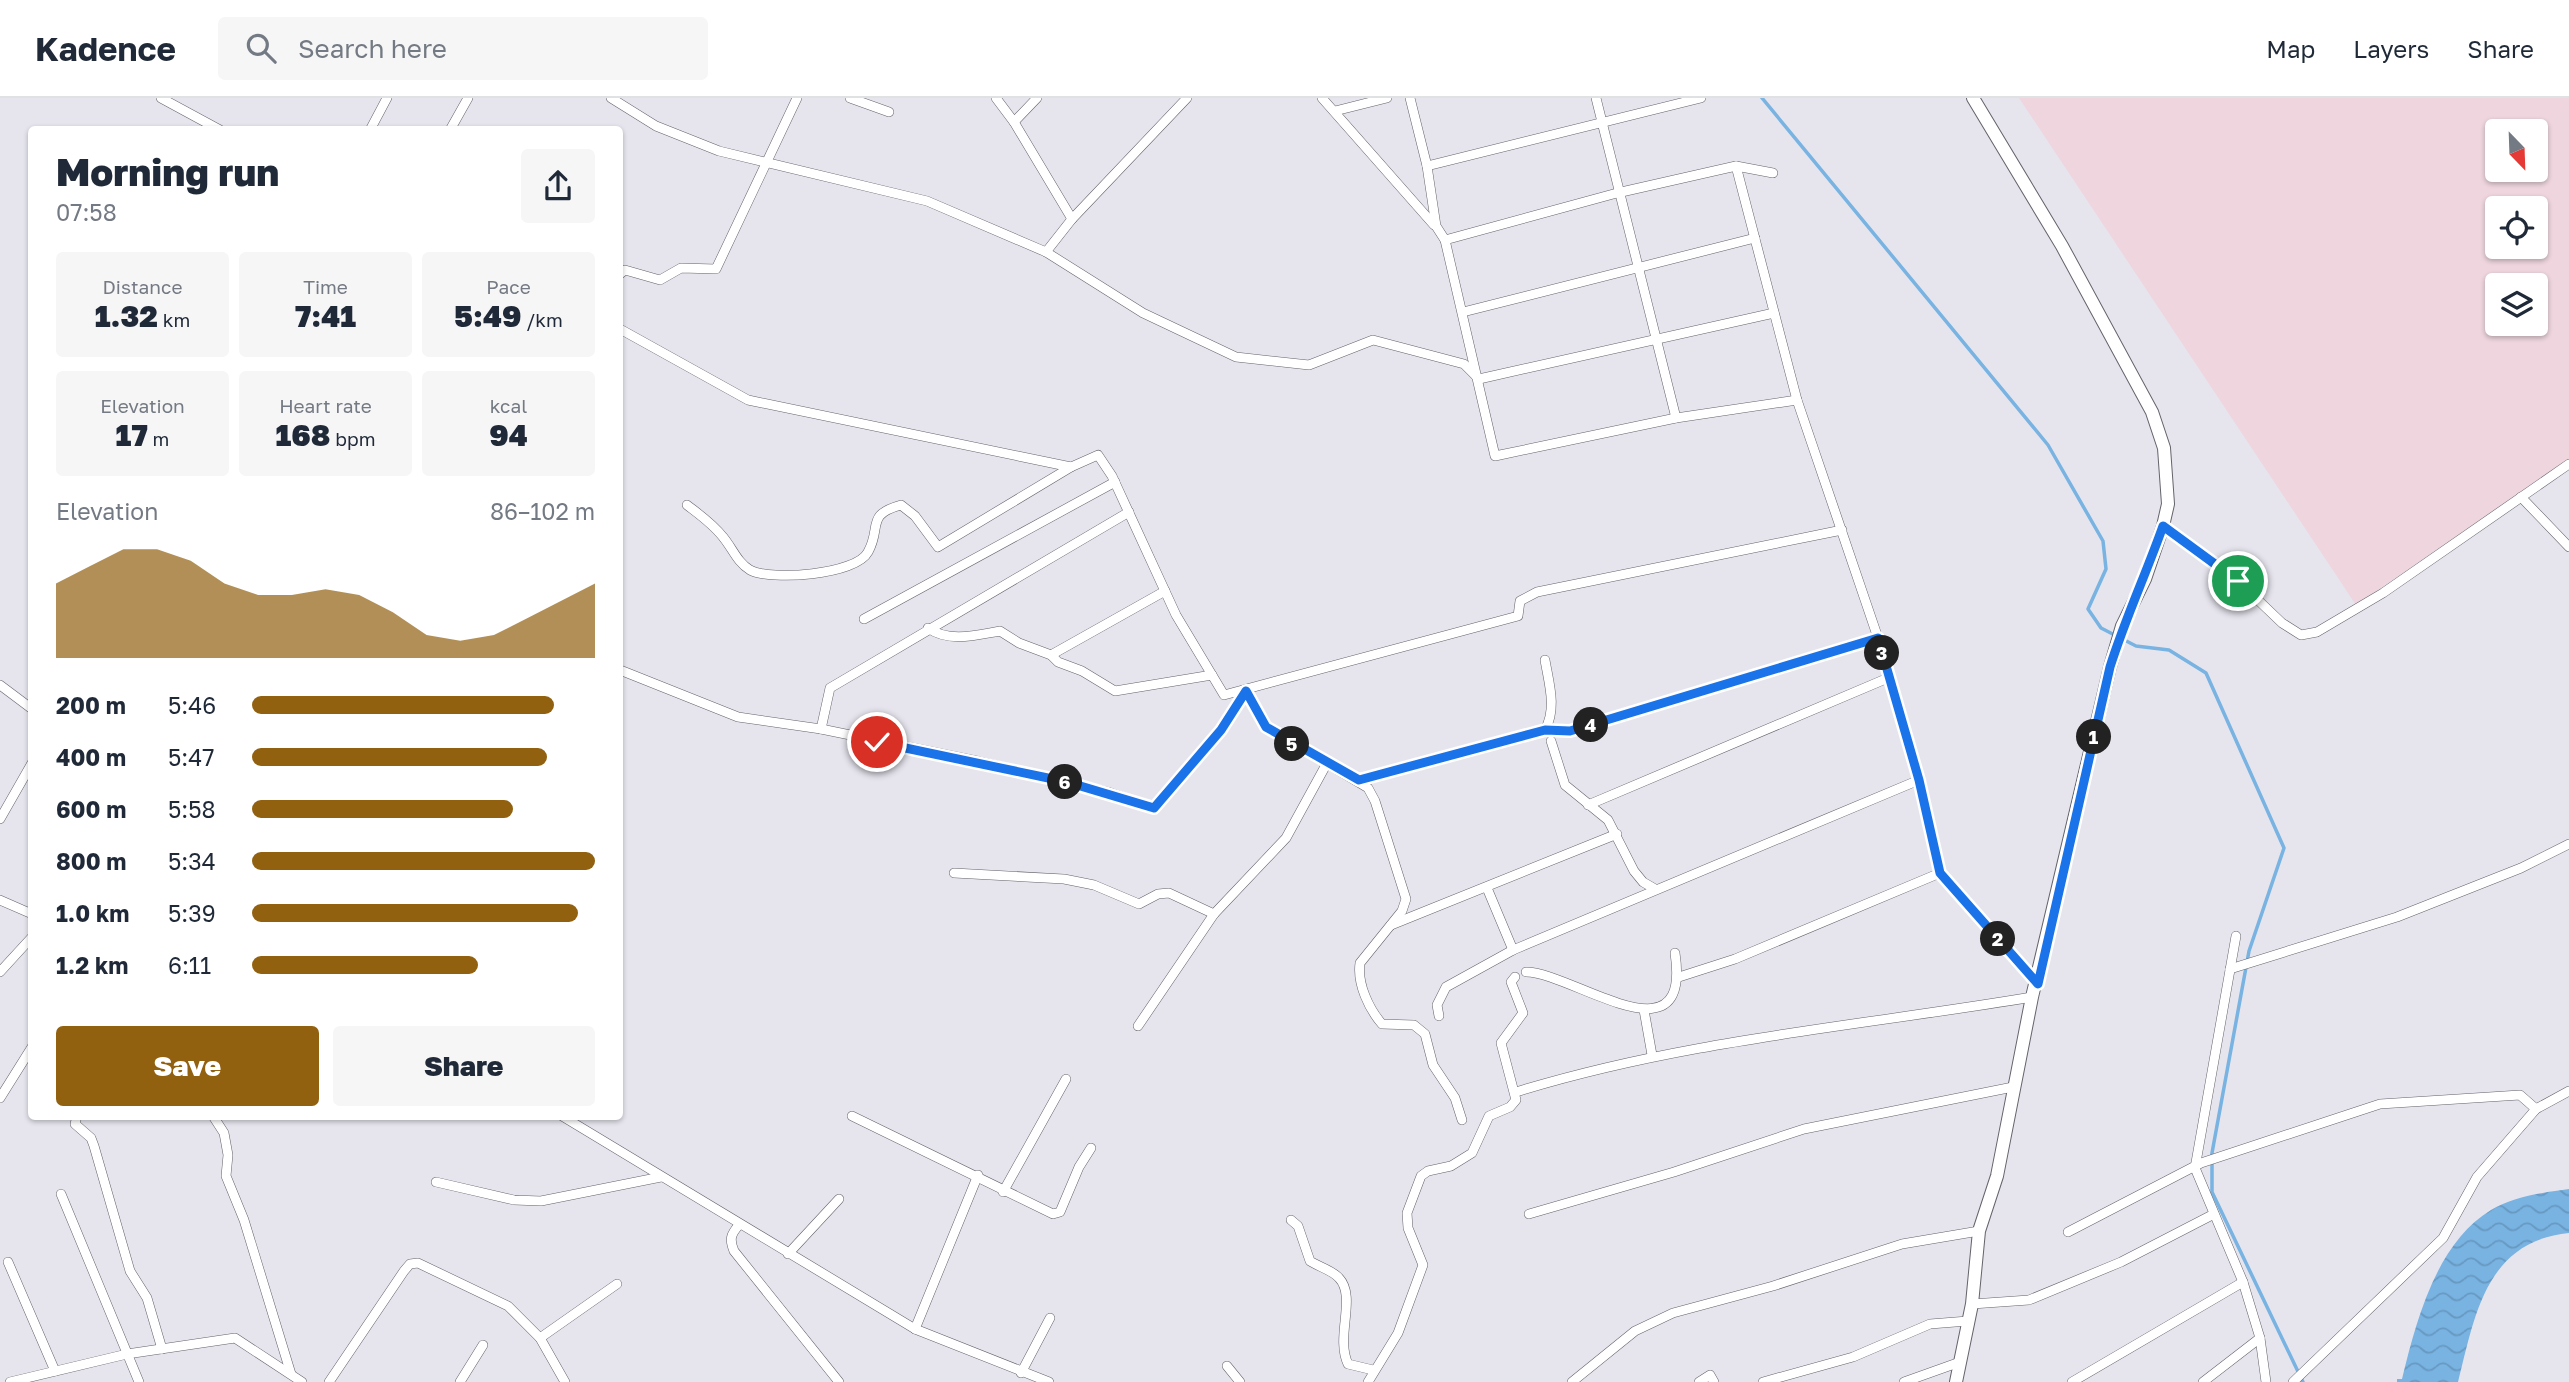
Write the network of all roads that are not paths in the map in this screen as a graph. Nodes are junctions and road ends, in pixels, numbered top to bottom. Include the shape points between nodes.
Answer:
1 (161, 98) edge
2 (387, 98) edge
3 (468, 98) edge
4 (611, 98) edge
5 (797, 98) edge
6 (850, 98) edge
7 (996, 98) edge
8 (1037, 98) edge
9 (1187, 98) edge
10 (1322, 98) edge
11 (1387, 98) edge
12 (1410, 98) edge
13 (1596, 98) edge
14 (1701, 98) edge
15 (1973, 98) edge
16 (1335, 111) junction
17 (889, 112) dead end
18 (1014, 122) junction
19 (1602, 122) junction
20 (213, 126) edge
21 (372, 126) edge
22 (452, 126) edge
23 (767, 164) junction
24 (1427, 166) junction
25 (1736, 166) junction
26 (1773, 173) dead end
27 (1618, 193) junction
28 (1072, 219) junction
29 (1436, 226) junction
30 (1755, 238) junction
31 (1445, 240) junction
32 (1046, 252) junction
33 (1636, 268) junction
34 (623, 272) edge
35 (1463, 312) junction
36 (1774, 313) junction
37 (623, 331) edge
38 (1656, 342) junction
39 (1479, 379) junction
40 (1797, 400) junction
41 (1676, 418) junction
42 (2569, 464) edge
43 (1071, 467) junction
44 (1115, 482) junction
45 (2521, 497) junction
46 (687, 505) dead end
47 (1129, 512) junction
48 (2163, 526) junction
49 (1842, 530) junction
50 (2569, 547) edge
51 (1165, 591) junction
52 (864, 619) dead end
53 (928, 628) junction
54 (1878, 638) junction
55 (1051, 654) junction
56 (1545, 660) dead end
57 (623, 671) edge
58 (1212, 675) junction
59 (1888, 678) junction
60 (0, 685) edge
61 (1246, 691) junction
62 (28, 706) edge
63 (821, 729) junction
64 (1545, 730) junction
65 (1551, 741) dead end
66 (1326, 763) junction
67 (28, 770) edge
68 (1359, 780) junction
69 (1919, 780) junction
70 (1588, 805) junction
71 (0, 819) edge
72 (1616, 834) junction
73 (2569, 844) edge
74 (954, 873) dead end
75 (1940, 873) junction
76 (1487, 888) junction
77 (1655, 889) junction
78 (0, 900) edge
79 (28, 913) edge
80 (1214, 914) junction
81 (1389, 926) junction
82 (2236, 936) dead end
83 (28, 941) edge
84 (1513, 950) junction
85 (1675, 953) dead end
86 (2230, 969) junction
87 (0, 972) edge
88 (1526, 972) dead end
89 (1515, 977) dead end
90 (1679, 977) junction
91 (2038, 984) junction
92 (2032, 997) junction
93 (1644, 1010) junction
94 (1439, 1016) dead end
95 (1138, 1026) dead end
96 (28, 1052) edge
97 (1652, 1055) junction
98 (1066, 1079) dead end
99 (2013, 1087) junction
100 (2569, 1091) edge
101 (1516, 1092) junction
102 (0, 1098) edge
103 (2536, 1109) junction
104 (852, 1116) dead end
105 (76, 1120) edge
106 (216, 1120) edge
107 (568, 1120) edge
108 (1462, 1120) dead end
109 (1091, 1148) dead end
110 (2198, 1166) junction
111 (978, 1175) junction
112 (661, 1177) junction
113 (436, 1181) dead end
114 (1003, 1192) junction
115 (61, 1194) dead end
116 (839, 1199) dead end
117 (1529, 1214) dead end
118 (2214, 1214) junction
119 (1291, 1220) dead end
120 (739, 1224) junction
121 (1979, 1231) junction
122 (2068, 1232) dead end
123 (788, 1254) junction
124 (8, 1262) dead end
125 (2243, 1282) junction
126 (617, 1284) dead end
127 (1972, 1304) junction
128 (1050, 1318) dead end
129 (1968, 1321) junction
130 (915, 1329) junction
131 (540, 1338) junction
132 (2260, 1339) junction
133 (483, 1345) dead end
134 (162, 1349) junction
135 (127, 1354) junction
136 (1960, 1362) junction
137 (1227, 1366) dead end
138 (55, 1371) junction
139 (1021, 1373) junction
140 (291, 1374) junction
141 (1372, 1378) edge
142 (10, 1382) edge
143 (139, 1382) edge
144 (302, 1382) edge
145 (329, 1382) edge
146 (460, 1382) edge
147 (565, 1382) edge
148 (839, 1382) edge
149 (1049, 1382) edge
150 (1240, 1382) edge
151 (1572, 1382) edge
152 (1699, 1382) edge
153 (1714, 1382) edge
154 (1763, 1382) edge
155 (1904, 1382) edge
156 (1956, 1382) edge
157 (2072, 1382) edge
158 (2203, 1382) edge
159 (2266, 1382) edge
160 (2293, 1382) edge

1 - 20 street
2 - 21 street
3 - 22 street
4 - 23 street via 656,126
5 - 23 street
6 - 17 street
7 - 18 street
8 - 18 street
9 - 28 street
10 - 16 street
11 - 16 street
12 - 24 street
13 - 19 street
14 - 19 street
15 - 48 street via 2062,246 2152,412 2164,448 2167,477
16 - 29 street
18 - 28 street
19 - 24 street
19 - 27 street
23 - 32 street via 927,201
23 - 34 street via 716,270 681,268 660,280
24 - 29 street
25 - 26 street
25 - 27 street
25 - 30 street
27 - 31 street
27 - 33 street
28 - 32 street
29 - 31 street
30 - 33 street
30 - 36 street
31 - 35 street
32 - 39 street via 1143,313 1236,357 1309,365 1373,340 1464,364
33 - 35 street
33 - 38 street
35 - 39 street
36 - 38 street
36 - 40 street
37 - 43 street via 748,400
38 - 39 street
38 - 41 street
39 - 41 street via 1495,456
40 - 41 street
40 - 49 street
42 - 45 street
43 - 44 street via 1098,455
43 - 46 street via 938,547 901,505 883,510 874,523 867,555 847,568 793,575 752,571 738,560 712,524
44 - 47 street
44 - 52 street
45 - 48 street via 2383,593 2317,632 2301,635
45 - 50 street
47 - 51 street
47 - 53 street
48 - 91 street via 2110,667
49 - 54 street
49 - 61 street via 1537,592 1520,601 1518,616
51 - 55 street
51 - 58 street
53 - 55 street via 937,634 964,637 1000,631
53 - 63 street via 830,688
54 - 59 street
54 - 64 street via 1570,731
55 - 58 street via 1115,691
56 - 64 street via 1552,706
57 - 63 street via 738,717
58 - 61 street via 1224,695
59 - 69 street
59 - 70 street
60 - 62 street
61 - 63 street via 1221,730 1154,808 1067,782
61 - 66 street via 1266,727
64 - 68 street
65 - 70 street via 1561,779
66 - 68 street
66 - 80 street via 1286,838
67 - 71 street
68 - 81 street via 1375,801 1404,887 1402,911
69 - 75 street
69 - 77 street
70 - 72 street via 1608,820
72 - 76 street
72 - 77 street via 1634,871
73 - 86 street via 2397,917
74 - 80 street via 1064,879 1094,885 1139,904 1169,893
75 - 90 street via 1735,959
75 - 91 street
76 - 81 street
76 - 84 street
77 - 84 street
78 - 79 street
80 - 95 street
81 - 108 street via 1360,963 1369,1006 1382,1024 1414,1025 1425,1034 1433,1065 1455,1098
82 - 86 street
83 - 87 street
84 - 94 street via 1446,987 1437,1005
85 - 90 street
86 - 110 street
88 - 93 street
89 - 101 street via 1511,982 1523,1013 1503,1038 1501,1048
90 - 93 street via 1669,1001
91 - 92 street
92 - 97 street
92 - 99 street
93 - 97 street
96 - 102 street
97 - 101 street
98 - 114 street
99 - 117 street via 1804,1129
99 - 121 street via 1997,1176
100 - 103 street
101 - 141 street via 1510,1107 1489,1116 1472,1153 1421,1176 1407,1213 1423,1265 1398,1333
103 - 110 street via 2520,1095 2380,1104
103 - 160 street via 2477,1177 2442,1238
104 - 111 street
105 - 134 street via 91,1138 131,1271 147,1298
106 - 140 street via 224,1133 226,1176
107 - 112 street
109 - 114 street via 1057,1214
110 - 118 street
110 - 122 street
111 - 114 street
111 - 130 street
112 - 113 street via 541,1201 514,1200
112 - 120 street
115 - 135 street
116 - 123 street
118 - 125 street
118 - 127 street via 2121,1262 2029,1300
119 - 141 street via 1298,1226 1310,1261 1340,1279 1347,1306 1341,1342 1348,1364
120 - 123 street
120 - 148 street via 730,1242 734,1251
121 - 127 street
121 - 151 street via 1902,1244 1673,1313 1635,1331
123 - 130 street
124 - 138 street
125 - 132 street
125 - 157 street
126 - 131 street
127 - 129 street
128 - 139 street
129 - 136 street
129 - 154 street via 1930,1324 1853,1357
130 - 139 street
131 - 145 street via 508,1306 418,1263 410,1264
131 - 147 street
132 - 158 street
132 - 159 street
133 - 146 street
134 - 135 street
134 - 140 street via 235,1338
135 - 138 street
135 - 143 street
136 - 155 street
136 - 156 street
137 - 150 street
138 - 142 street
139 - 149 street
140 - 144 street
152 - 153 street via 1710,1375

